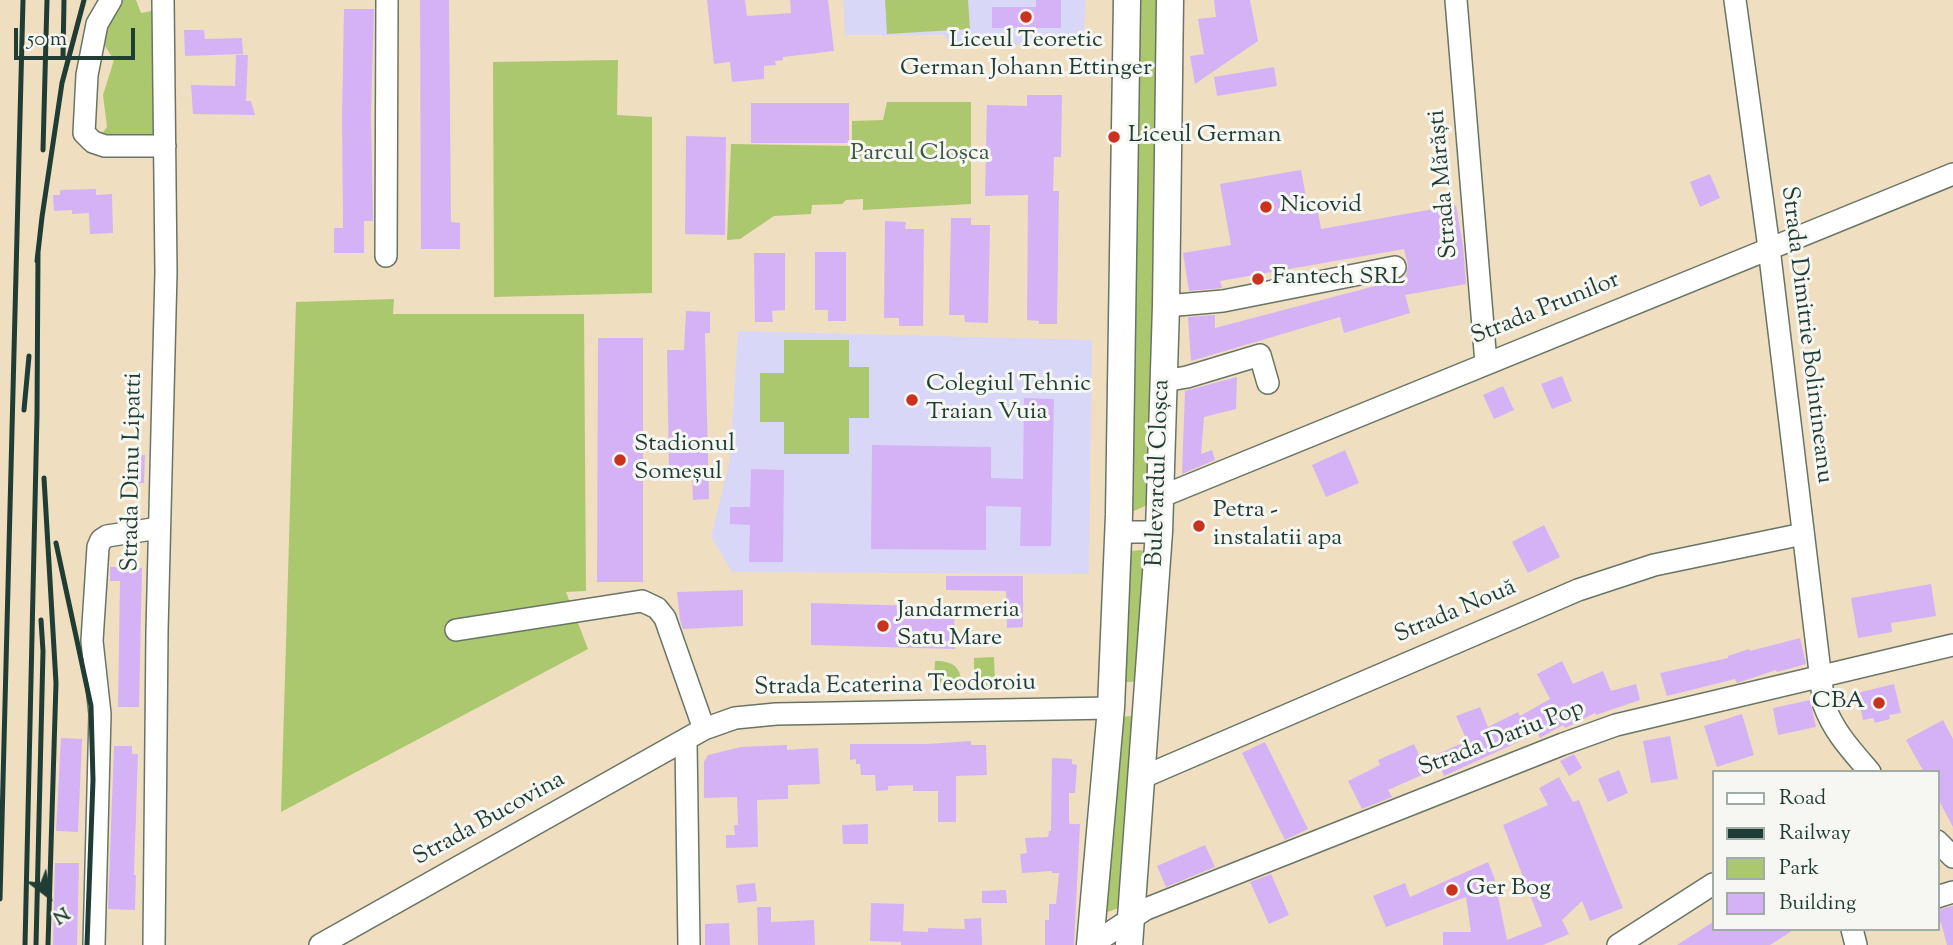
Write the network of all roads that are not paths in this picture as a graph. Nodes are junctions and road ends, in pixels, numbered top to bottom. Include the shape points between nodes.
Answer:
1 (111, 0) edge
2 (163, 0) edge
3 (387, 0) edge
4 (1127, 0) edge
5 (1170, 0) edge
6 (1456, 0) edge
7 (1735, 0) edge
8 (166, 146) junction
9 (1953, 174) edge
10 (1769, 248) junction
11 (386, 256) dead end
12 (1395, 267) dead end
13 (1166, 306) junction
14 (1486, 363) junction
15 (1164, 381) junction
16 (1268, 383) dead end
17 (1160, 497) junction
18 (159, 528) junction
19 (1118, 532) junction
20 (1159, 532) junction
21 (1803, 534) junction
22 (456, 630) dead end
23 (1953, 645) edge
24 (1821, 677) junction
25 (1111, 709) junction
26 (704, 729) junction
27 (686, 742) junction
28 (1869, 770) edge
29 (1143, 778) junction
30 (1939, 843) edge
31 (1953, 857) edge
32 (1712, 885) edge
33 (1133, 916) junction
34 (94, 945) edge
35 (154, 945) edge
36 (320, 945) edge
37 (689, 945) edge
38 (1091, 945) edge
39 (1129, 945) edge
40 (1618, 945) edge

1 - 8 street via 97,24 84,133 106,146
2 - 8 street, Strada Dinu Lipatti
3 - 11 street
4 - 19 main road, Bulevardul Cloșca
5 - 13 main road, Bulevardul Cloșca
6 - 14 street, Strada Mărăști
7 - 10 street, Strada Dimitrie Bolintineanu
8 - 18 street, Strada Dinu Lipatti
9 - 10 street, Strada Prunilor
10 - 14 street, Strada Prunilor
10 - 21 street, Strada Dimitrie Bolintineanu
12 - 13 street via 1223,301
13 - 15 main road, Bulevardul Cloșca
14 - 17 street, Strada Prunilor
15 - 16 street via 1260,355
15 - 17 main road, Bulevardul Cloșca
17 - 20 main road, Bulevardul Cloșca
18 - 34 street via 107,536 98,547 92,641 100,714
18 - 35 street, Strada Dinu Lipatti
19 - 20 street
19 - 25 main road, Bulevardul Cloșca
20 - 29 main road, Bulevardul Cloșca
21 - 24 street, Strada Dimitrie Bolintineanu
21 - 29 street, Strada Nouă via 1654,565 1601,581
22 - 26 street via 642,601 665,618
23 - 24 street, Strada Dariu Pop
24 - 28 street, Strada Dimitrie Bolintineanu via 1831,724
24 - 33 street, Strada Dariu Pop via 1590,734
25 - 26 street, Strada Ecaterina Teodoroiu via 776,714 735,718
25 - 38 main road, Bulevardul Cloșca
26 - 27 street, Strada Ecaterina Teodoroiu
27 - 36 street, Strada Bucovina
27 - 37 street
29 - 33 main road, Bulevardul Cloșca
30 - 31 street
32 - 40 street
33 - 38 street, Strada Dariu Pop
33 - 39 main road, Bulevardul Cloșca

